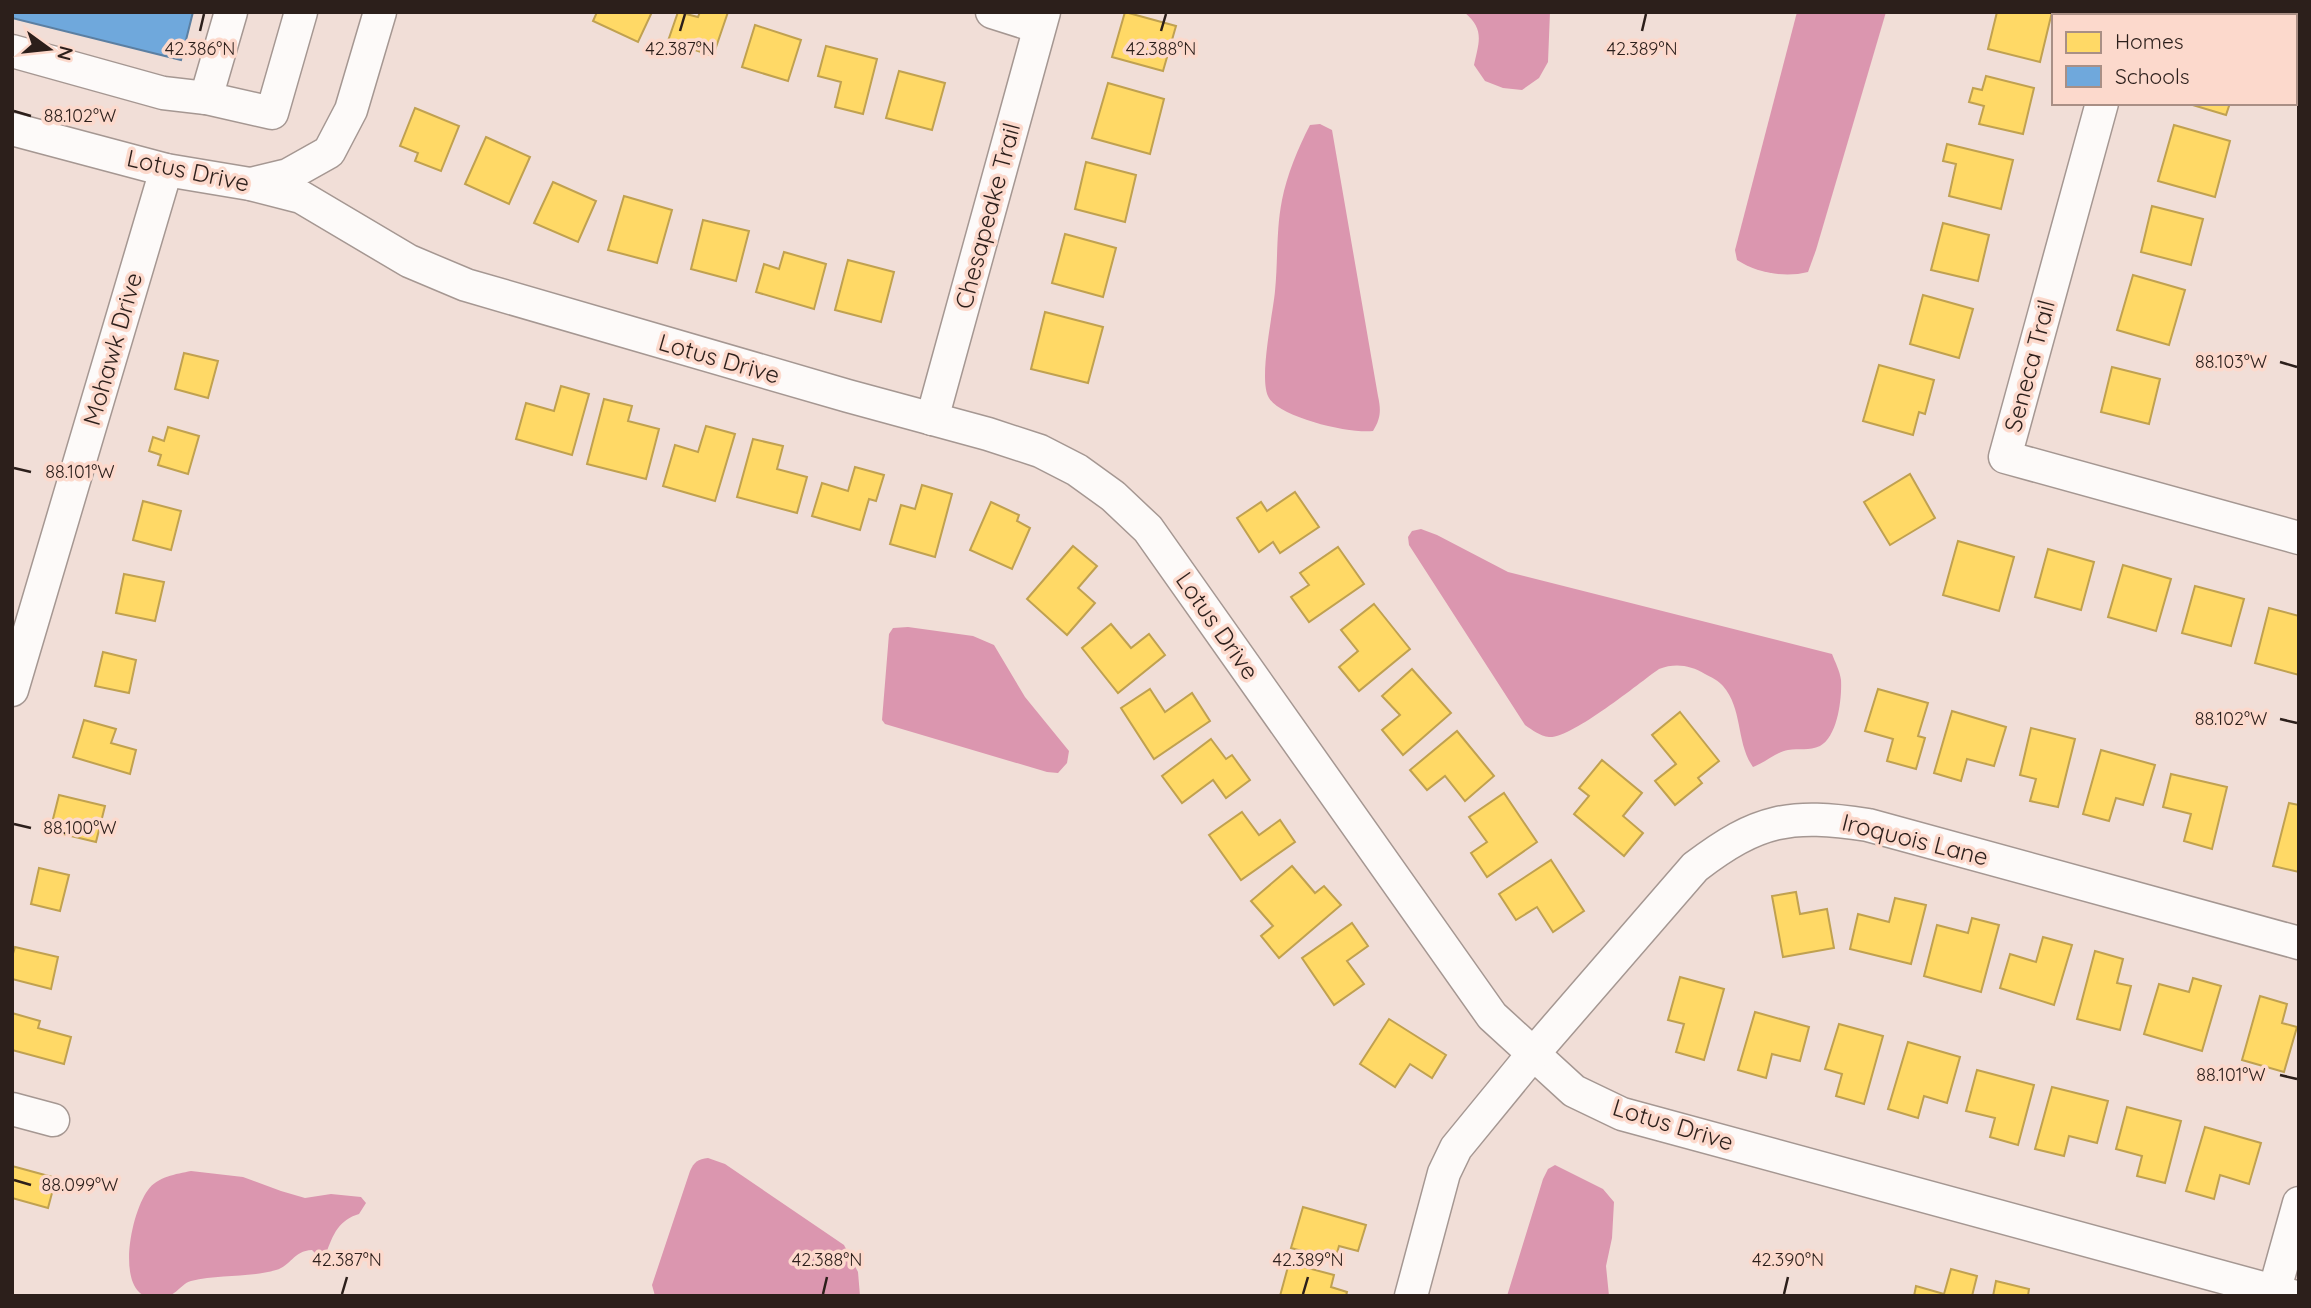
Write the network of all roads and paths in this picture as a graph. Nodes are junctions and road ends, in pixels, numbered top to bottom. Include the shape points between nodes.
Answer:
1 (231, 12) edge
2 (301, 12) edge
3 (380, 12) edge
4 (992, 12) edge
5 (1042, 20) edge
6 (12, 51) edge
7 (206, 98) junction
8 (2101, 105) edge
9 (12, 129) edge
10 (166, 170) junction
11 (250, 184) junction
12 (932, 419) junction
13 (2299, 538) edge
14 (12, 691) edge
15 (2299, 943) edge
16 (1533, 1054) junction
17 (12, 1109) edge
18 (53, 1120) dead end
19 (2299, 1203) edge
20 (2280, 1294) edge
21 (1411, 1296) edge

1 - 7 street
2 - 7 street via 272,113
3 - 11 street via 351,110 329,152 288,175
4 - 5 street
5 - 12 street, Chesapeake Trail
6 - 7 street via 163,93
8 - 13 street, Seneca Trail via 2005,457
9 - 10 street, Lotus Drive
10 - 11 street, Lotus Drive
10 - 14 street, Mohawk Drive
11 - 12 street, Lotus Drive via 302,197 409,261 466,285
12 - 16 street, Lotus Drive via 1040,451 1077,470 1148,529 1492,1016
15 - 16 street, Iroquois Lane via 1868,825 1793,820 1757,828 1695,867
16 - 20 street, Lotus Drive via 1574,1091 1622,1114
16 - 21 street, Iroquois Lane via 1456,1147 1444,1174
17 - 18 street
19 - 20 street

